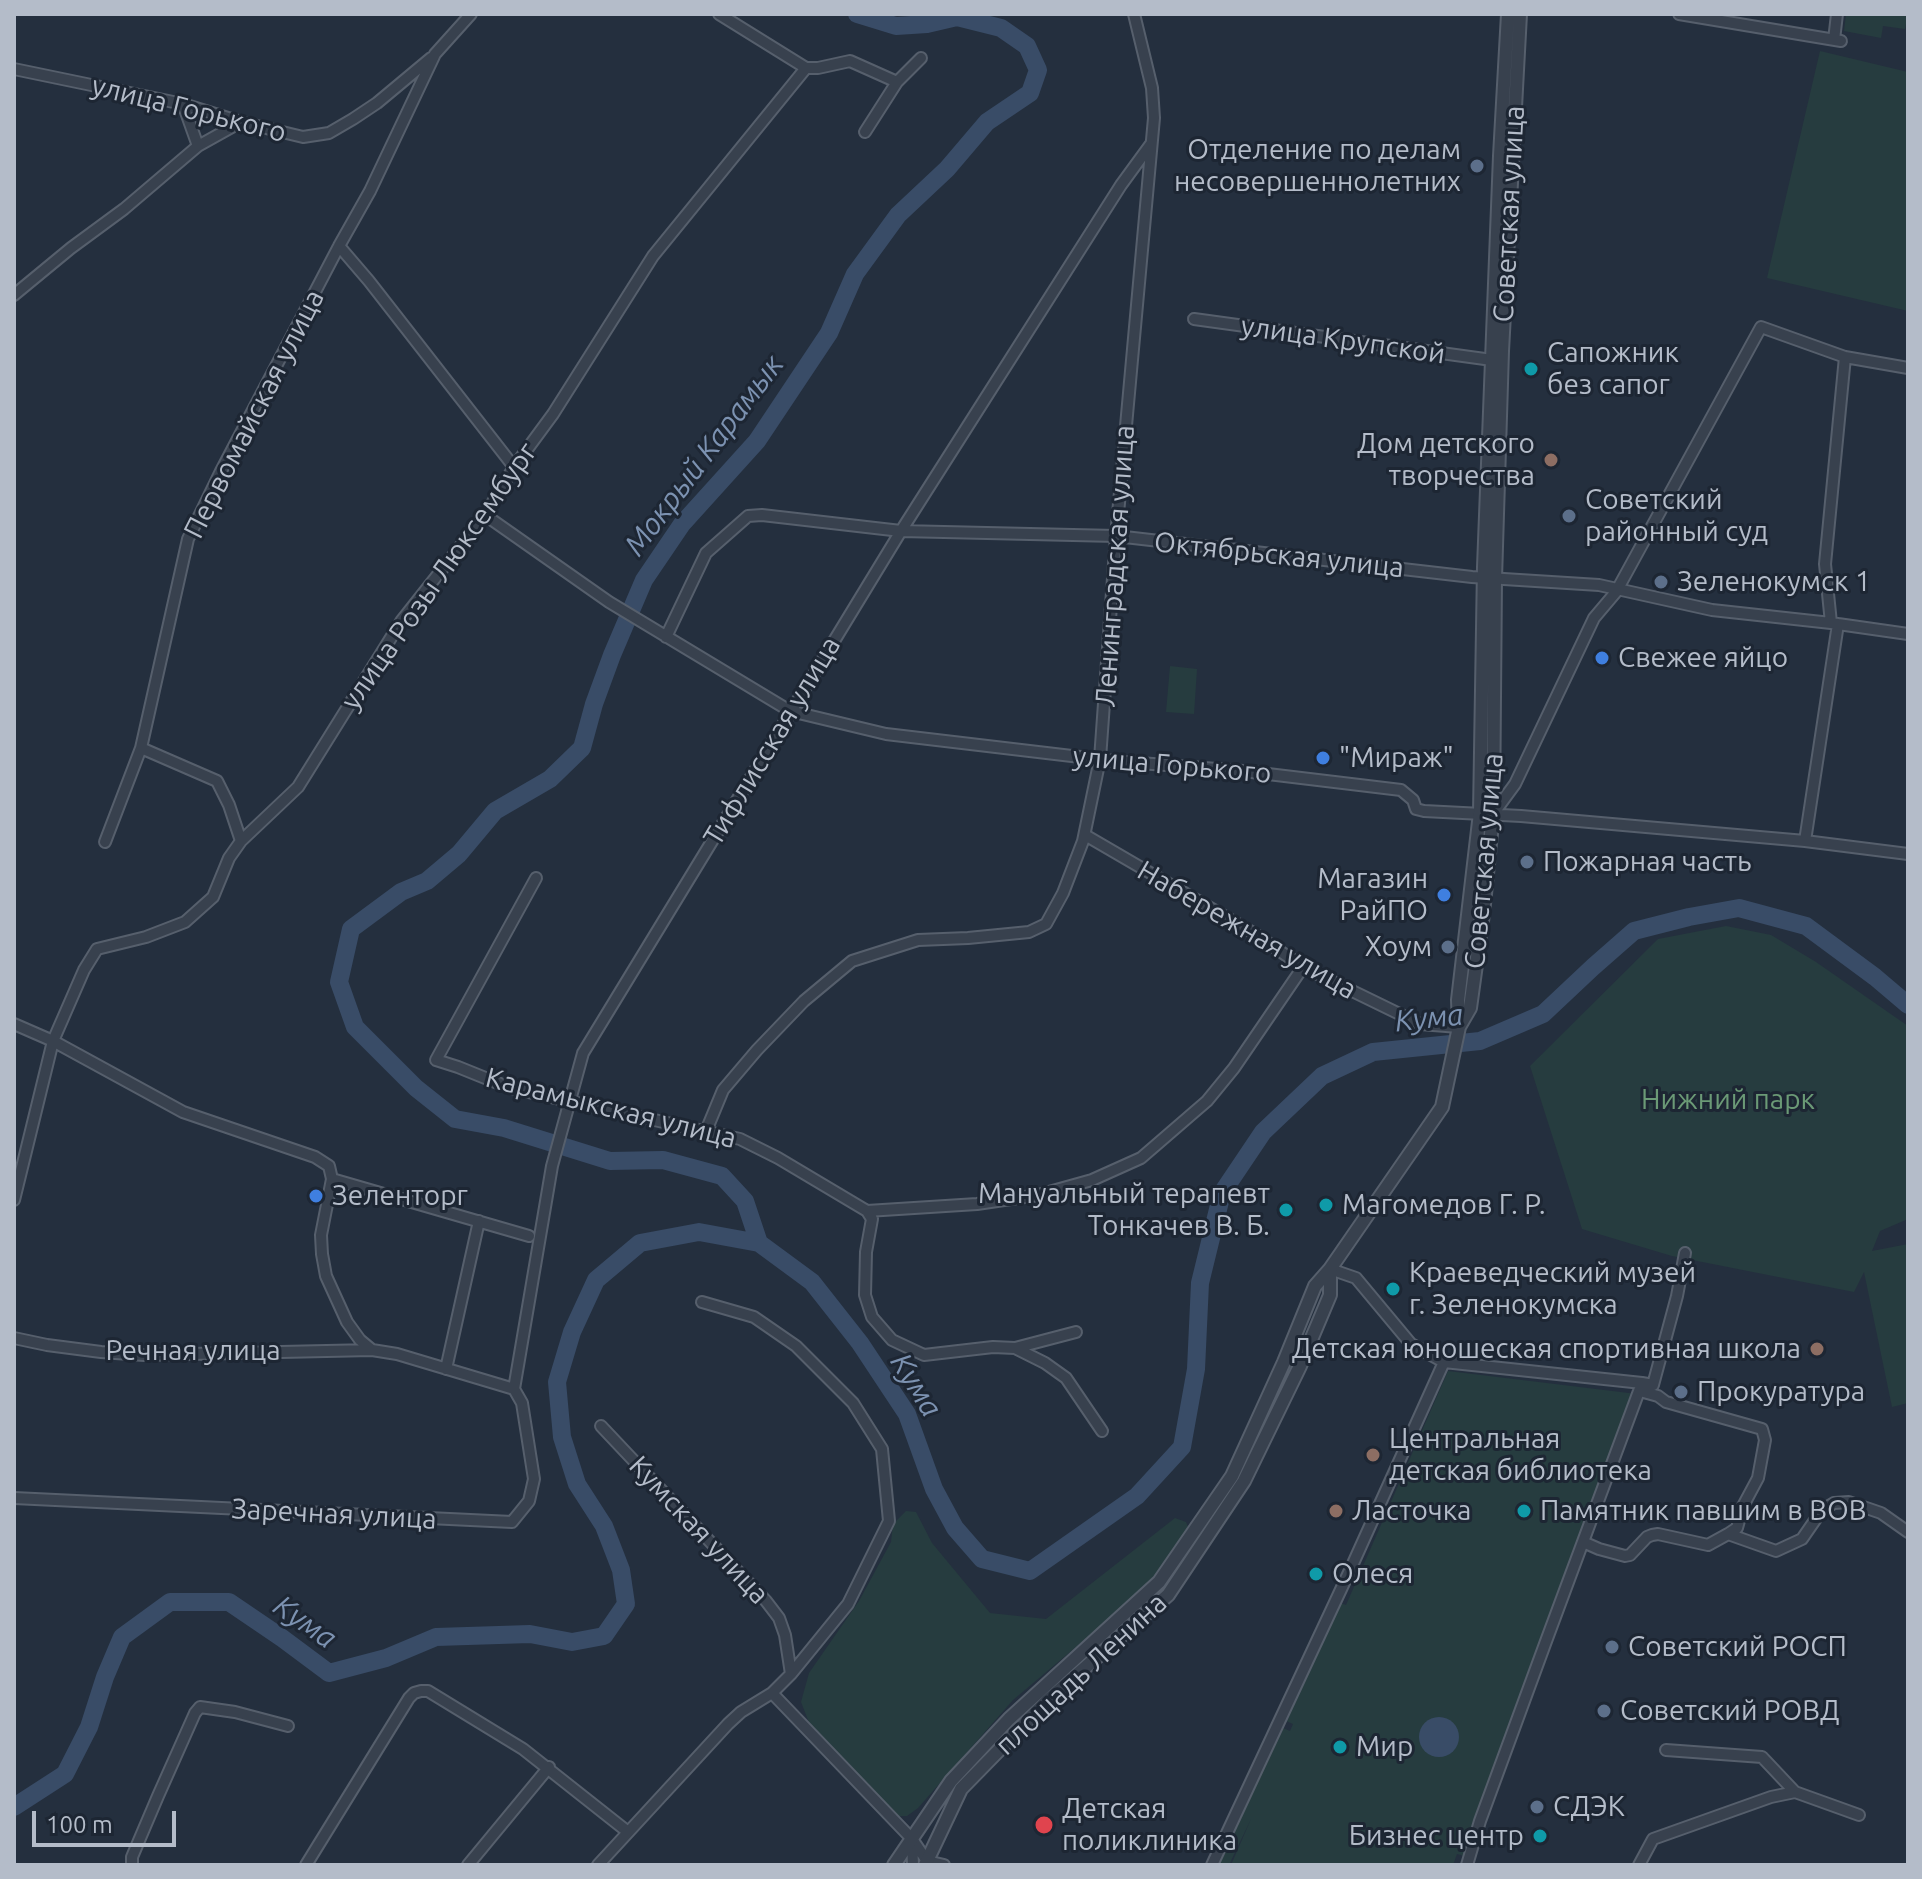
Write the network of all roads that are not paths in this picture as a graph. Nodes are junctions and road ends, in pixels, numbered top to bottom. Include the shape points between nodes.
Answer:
1 (471, 14) edge
2 (719, 14) edge
3 (1134, 14) edge
4 (1508, 14) edge
5 (1520, 14) edge
6 (1679, 14) edge
7 (1837, 14) edge
8 (435, 54) junction
9 (921, 58) dead end
10 (806, 68) junction
11 (14, 69) edge
12 (897, 82) junction
13 (183, 104) junction
14 (241, 122) junction
15 (865, 132) dead end
16 (1151, 144) junction
17 (198, 146) junction
18 (339, 246) junction
19 (14, 295) edge
20 (1194, 319) dead end
21 (1845, 357) junction
22 (1492, 360) junction
23 (1908, 368) edge
24 (514, 467) junction
25 (485, 515) junction
26 (901, 531) junction
27 (1116, 536) junction
28 (1489, 579) junction
29 (1618, 588) junction
30 (1834, 623) junction
31 (1908, 634) edge
32 (666, 637) junction
33 (790, 711) junction
34 (141, 748) junction
35 (1100, 759) junction
36 (1486, 814) junction
37 (1085, 835) junction
38 (241, 841) junction
39 (1805, 841) junction
40 (105, 842) dead end
41 (1908, 854) edge
42 (536, 878) dead end
43 (1303, 967) junction
44 (14, 1024) edge
45 (1459, 1027) junction
46 (53, 1041) junction
47 (569, 1101) junction
48 (706, 1131) junction
49 (332, 1179) junction
50 (14, 1200) edge
51 (867, 1211) junction
52 (479, 1221) junction
53 (529, 1236) dead end
54 (1685, 1253) dead end
55 (1330, 1269) junction
56 (702, 1302) dead end
57 (1076, 1332) dead end
58 (14, 1338) edge
59 (1015, 1348) junction
60 (372, 1350) junction
61 (1444, 1362) junction
62 (446, 1369) junction
63 (1641, 1387) junction
64 (514, 1389) junction
65 (601, 1426) dead end
66 (1102, 1431) dead end
67 (14, 1498) edge
68 (1908, 1532) edge
69 (1728, 1534) junction
70 (1583, 1542) junction
71 (791, 1674) junction
72 (772, 1693) junction
73 (288, 1726) dead end
74 (1666, 1750) dead end
75 (549, 1767) junction
76 (1795, 1792) junction
77 (1859, 1815) dead end
78 (628, 1832) junction
79 (912, 1839) junction
80 (926, 1863) edge
81 (132, 1865) edge
82 (306, 1865) edge
83 (468, 1865) edge
84 (598, 1865) edge
85 (894, 1865) edge
86 (913, 1865) edge
87 (944, 1865) edge
88 (1212, 1865) edge
89 (1467, 1865) edge
90 (1639, 1865) edge

1 - 8 street, Первомайская улица
2 - 10 street
3 - 16 street, Ленинградская улица via 1152,88
4 - 22 street, Советская улица
5 - 28 street, Советская улица
6 - 7 street via 1837,40
8 - 14 street, улица Горького via 377,103 329,133 303,137
8 - 18 street, Первомайская улица
9 - 12 street
10 - 12 street via 850,61
10 - 24 street, улица Розы Люксембург via 653,256
11 - 13 street, улица Горького
12 - 15 street
13 - 14 street, улица Горького
13 - 17 street
14 - 17 street
16 - 26 street, Тифлисская улица
16 - 27 street, Ленинградская улица
17 - 19 street
18 - 24 street
18 - 34 street, Первомайская улица via 188,539
20 - 22 street, улица Крупской
21 - 23 street
21 - 29 street via 1761,327
21 - 30 street via 1825,564
22 - 28 street, Советская улица
24 - 25 street, улица Розы Люксембург
25 - 32 street, улица Горького
25 - 38 street, улица Розы Люксембург via 402,620 298,787
26 - 27 street, Октябрьская улица
26 - 32 street, Октябрьская улица via 748,516 706,553
26 - 33 street, Тифлисская улица
27 - 28 street, Октябрьская улица
27 - 35 street, Ленинградская улица
28 - 29 street, Октябрьская улица
28 - 36 street, Советская улица
29 - 30 street, Октябрьская улица via 1712,610
29 - 36 street via 1594,618 1515,784
30 - 31 street, Октябрьская улица
30 - 39 street
32 - 33 street, улица Горького
33 - 35 street, улица Горького via 886,734
33 - 47 street, Тифлисская улица via 583,1053
34 - 38 street via 217,781
34 - 40 street, Первомайская улица
35 - 36 street, улица Горького via 1401,790 1416,809
35 - 37 street, Ленинградская улица
36 - 39 street, улица Горького
36 - 45 street, Советская улица via 1487,883 1470,1008
37 - 43 street, Набережная улица
37 - 48 street, Ленинградская улица via 1046,924 1029,932 918,940 852,961 757,1050 723,1090
38 - 46 street, улица Розы Люксембург via 213,897 185,922 97,949
39 - 41 street, улица Горького
42 - 47 street, Карамыкская улица via 436,1060 510,1088
43 - 45 street, Набережная улица via 1420,1024
43 - 51 street via 1207,1101 1141,1158 1092,1180 1038,1195
44 - 46 street
45 - 55 street, площадь Ленина via 1442,1107
46 - 49 street via 183,1112 317,1158 329,1166
46 - 50 street
47 - 48 street, Карамыкская улица
47 - 64 street, Тифлисская улица via 552,1166
48 - 51 street, Карамыкская улица via 753,1145
49 - 52 street
49 - 60 street via 321,1235 326,1276 347,1322
51 - 59 street via 872,1219 865,1295 872,1317 892,1340 924,1355
52 - 53 street
52 - 62 street
54 - 63 street via 1653,1385
55 - 61 street via 1356,1278 1411,1344
55 - 79 street, площадь Ленина via 1315,1286 1232,1476 1159,1582 1009,1719 951,1781
55 - 80 street, площадь Ленина via 1330,1295 1244,1481 1168,1595 1048,1700 961,1789
56 - 71 street via 754,1317 796,1346 853,1403 882,1449 889,1521 848,1604
57 - 59 street
58 - 60 street, Речная улица via 144,1355
59 - 66 street via 1066,1378
60 - 62 street, Речная улица
61 - 63 street
61 - 88 street
62 - 64 street, Речная улица
63 - 69 street via 1666,1402 1762,1429 1758,1478 1737,1528
63 - 70 street
64 - 67 street, Заречная улица via 522,1403 534,1479 529,1501 512,1522
65 - 71 street, Кумская улица via 766,1601 785,1635
68 - 69 street via 1881,1513 1849,1502 1822,1510 1802,1539 1776,1551
69 - 70 street via 1708,1545 1652,1535 1625,1556
70 - 89 street
71 - 72 street
72 - 78 street via 728,1724
72 - 79 street
73 - 81 street via 200,1707
74 - 76 street via 1762,1757
75 - 78 street
75 - 82 street via 428,1691 414,1693
75 - 83 street
76 - 77 street
76 - 90 street via 1653,1839
78 - 84 street
79 - 80 street
79 - 85 street, площадь Ленина
79 - 86 street
80 - 87 street

